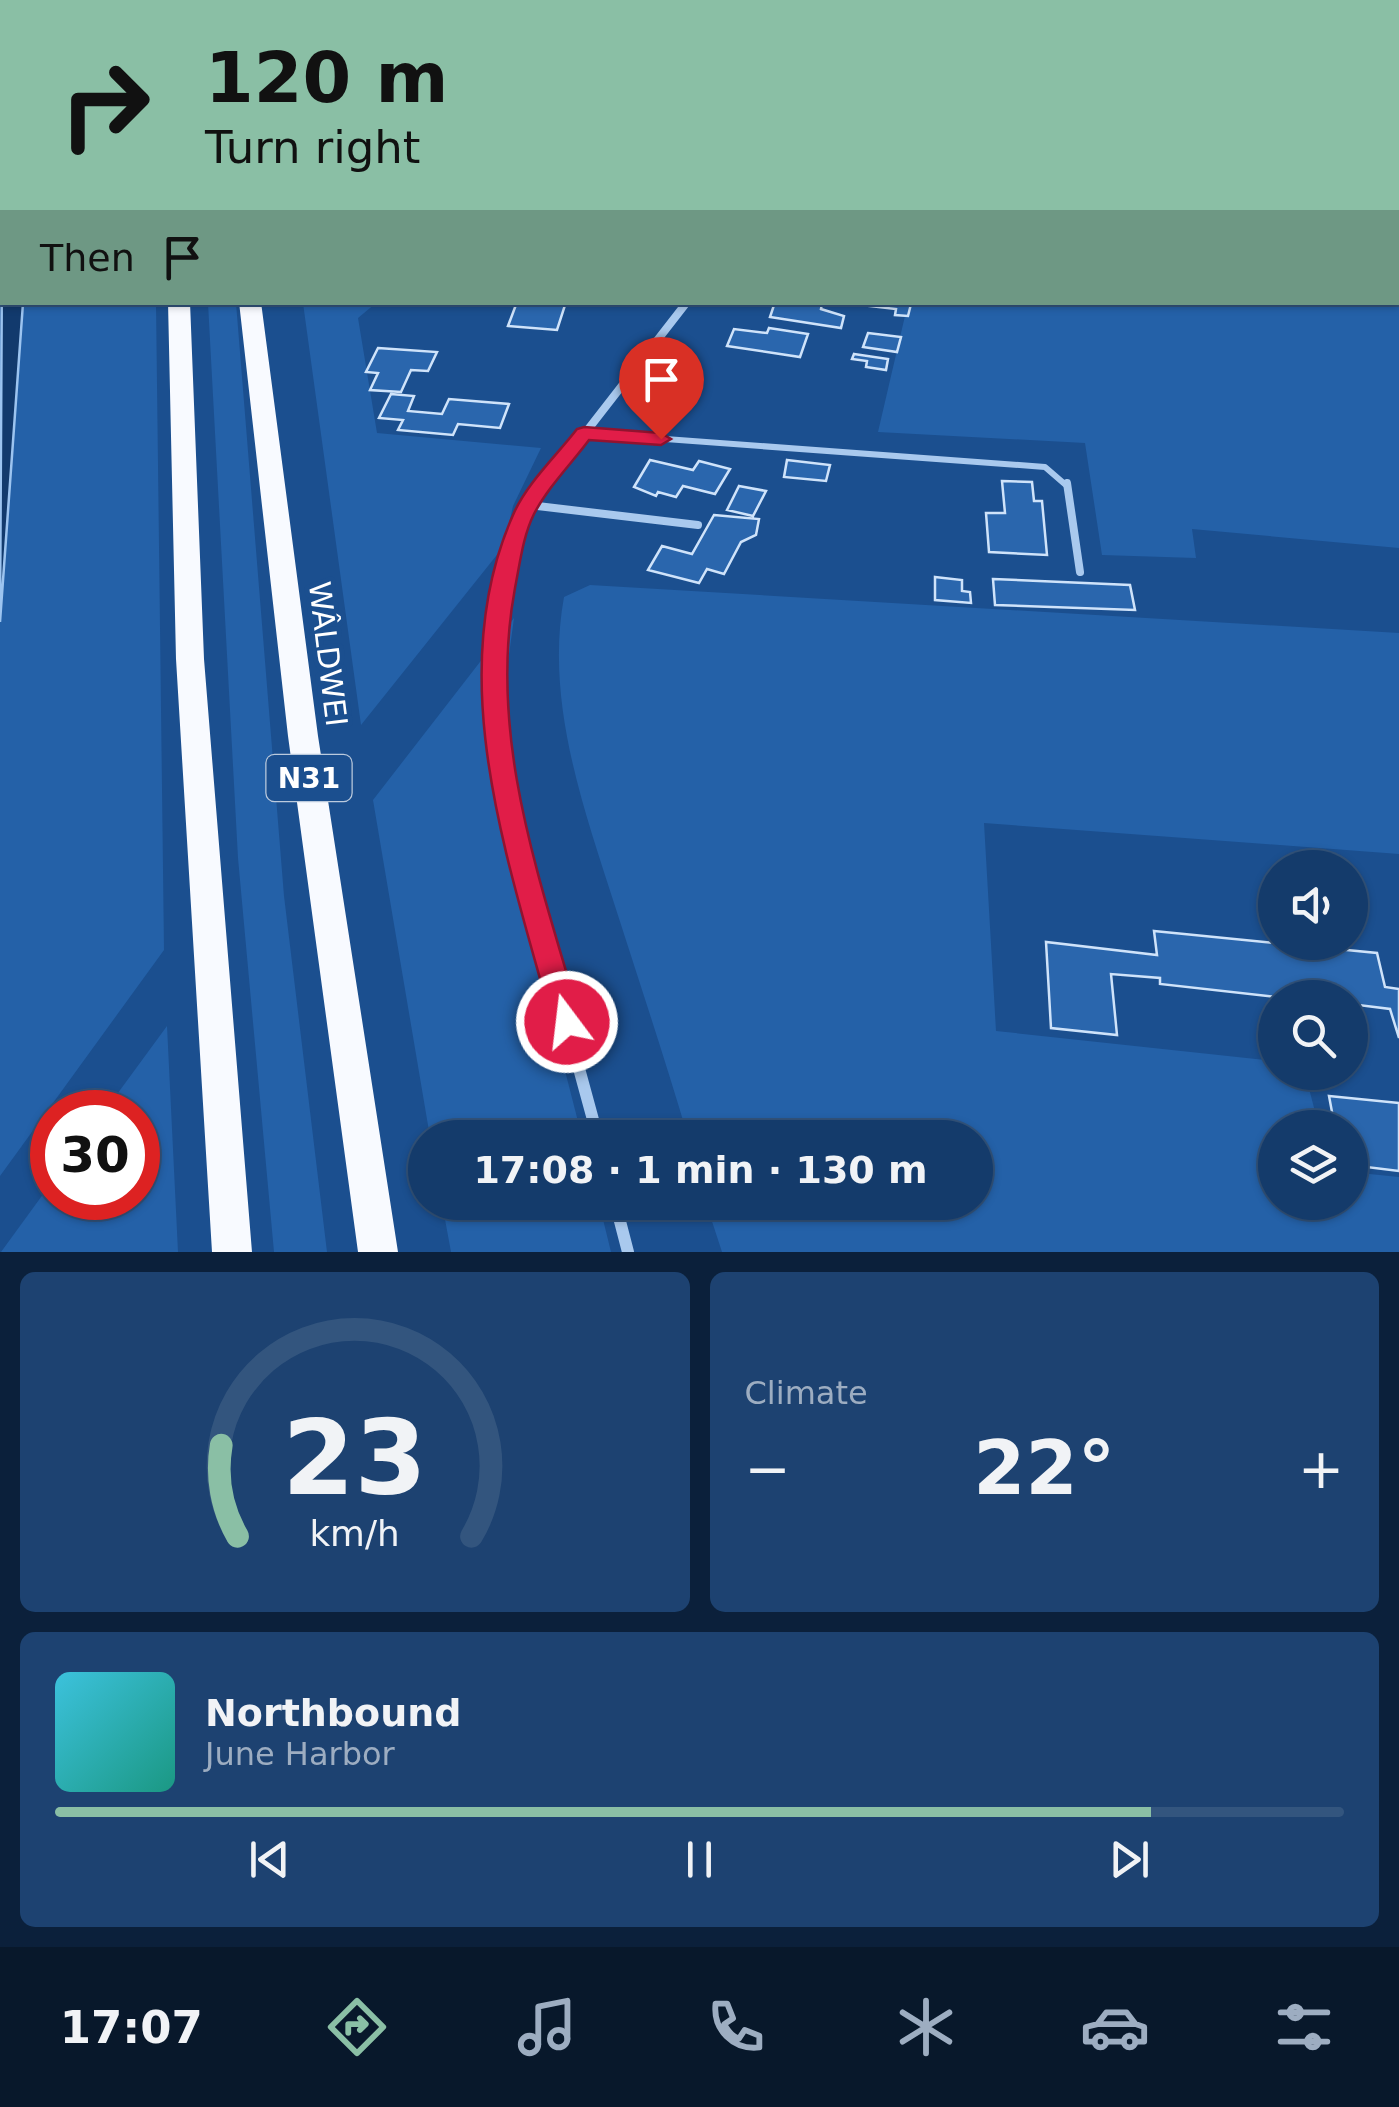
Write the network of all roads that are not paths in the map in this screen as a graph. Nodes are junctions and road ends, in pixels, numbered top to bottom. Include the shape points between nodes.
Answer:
1 (179, 305) edge
2 (250, 305) edge
3 (686, 305) edge
4 (584, 433) junction
5 (529, 506) junction
6 (698, 526) dead end
7 (1080, 572) dead end
8 (593, 1120) edge
9 (620, 1220) edge
10 (232, 1252) edge
11 (378, 1252) edge
12 (628, 1252) edge

1 - 10 highway via 196,774
2 - 11 highway, WÂLDWEI / N31 via 303,736
3 - 4 street
4 - 5 street
4 - 7 lane via 1046,467 1067,483
5 - 6 lane
5 - 8 street via 512,546 492,679 509,813
9 - 12 street

